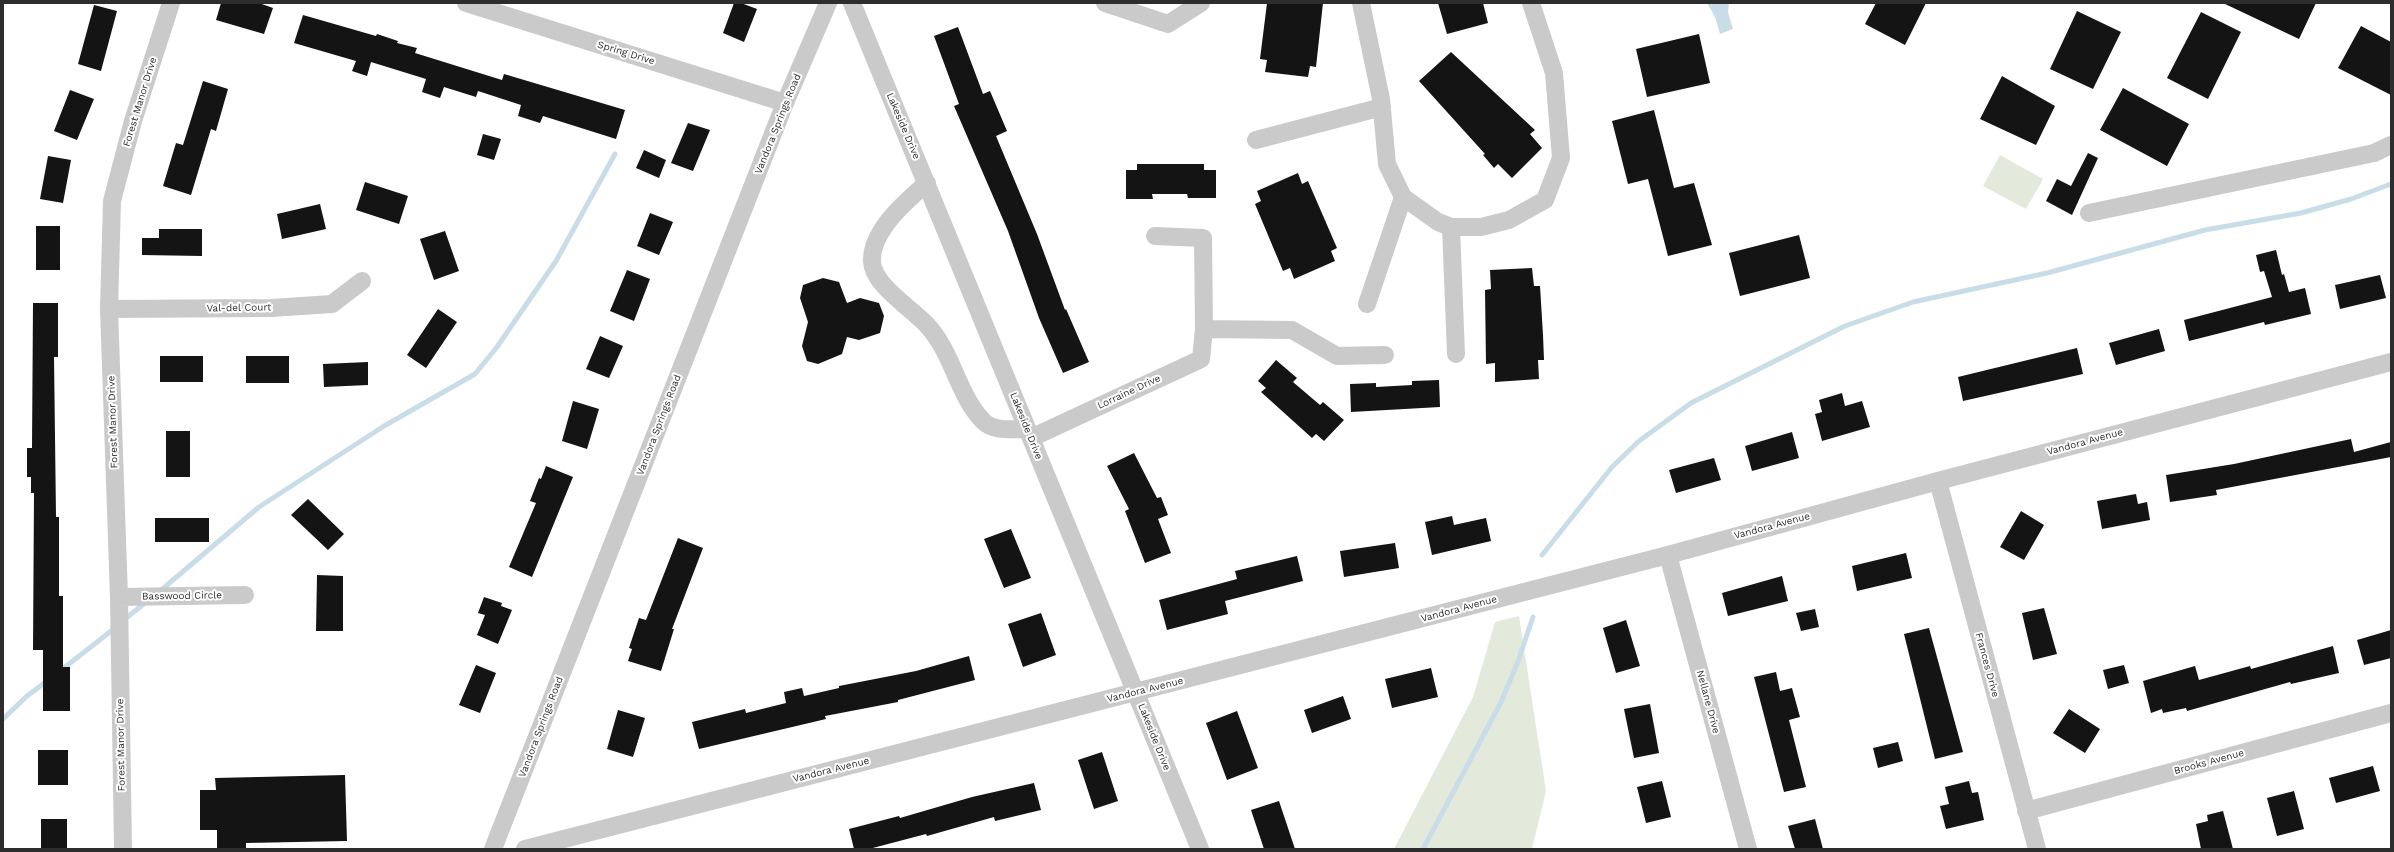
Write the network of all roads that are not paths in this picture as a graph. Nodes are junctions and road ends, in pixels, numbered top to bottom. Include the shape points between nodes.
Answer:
1 (171, 3) edge
2 (466, 3) edge
3 (828, 3) edge
4 (852, 3) edge
5 (1105, 3) edge
6 (1201, 3) edge
7 (1361, 3) edge
8 (1531, 3) edge
9 (785, 103) junction
10 (1382, 107) junction
11 (1256, 140) dead end
12 (2391, 145) edge
13 (926, 183) junction
14 (1403, 197) junction
15 (2090, 213) dead end
16 (1451, 227) junction
17 (1155, 236) dead end
18 (362, 280) dead end
19 (1367, 304) dead end
20 (109, 309) junction
21 (1204, 329) junction
22 (1456, 354) dead end
23 (1385, 355) dead end
24 (2391, 362) edge
25 (1029, 433) junction
26 (1938, 481) junction
27 (1668, 555) junction
28 (245, 595) dead end
29 (118, 597) junction
30 (1136, 692) junction
31 (2391, 714) edge
32 (2026, 811) junction
33 (123, 849) edge
34 (493, 849) edge
35 (524, 849) edge
36 (1200, 849) edge
37 (1748, 849) edge
38 (2037, 849) edge

1 - 20 street, Forest Manor Drive via 133,121 112,201
2 - 9 street, Spring Drive
3 - 9 street, Vandora Springs Road
4 - 13 street, Lakeside Drive
5 - 6 street via 1168,24
7 - 10 street
8 - 16 street via 1554,74 1561,158 1545,200 1509,220 1481,226
9 - 34 street, Vandora Springs Road
10 - 11 street
10 - 14 street via 1387,164
12 - 15 street via 2374,153
13 - 25 street, Lakeside Drive
13 - 25 street via 894,212 876,242 872,261 877,279 927,325 945,348 971,406 984,422 999,429
14 - 16 street via 1438,222
14 - 19 street
16 - 22 street
17 - 21 street via 1203,238
18 - 20 street, Val-del Court via 332,304 271,308
20 - 29 street, Forest Manor Drive
21 - 23 street via 1292,330 1337,356
21 - 25 street, Lorraine Drive via 1201,359
24 - 26 street, Vandora Avenue
25 - 30 street, Lakeside Drive
26 - 27 street, Vandora Avenue
26 - 32 street, Frances Drive
27 - 30 street, Vandora Avenue
27 - 37 street, Nellane Drive
28 - 29 street, Basswood Circle
29 - 33 street, Forest Manor Drive
30 - 35 street, Vandora Avenue
30 - 36 street, Lakeside Drive
31 - 32 street, Brooks Avenue
32 - 38 street, Frances Drive

